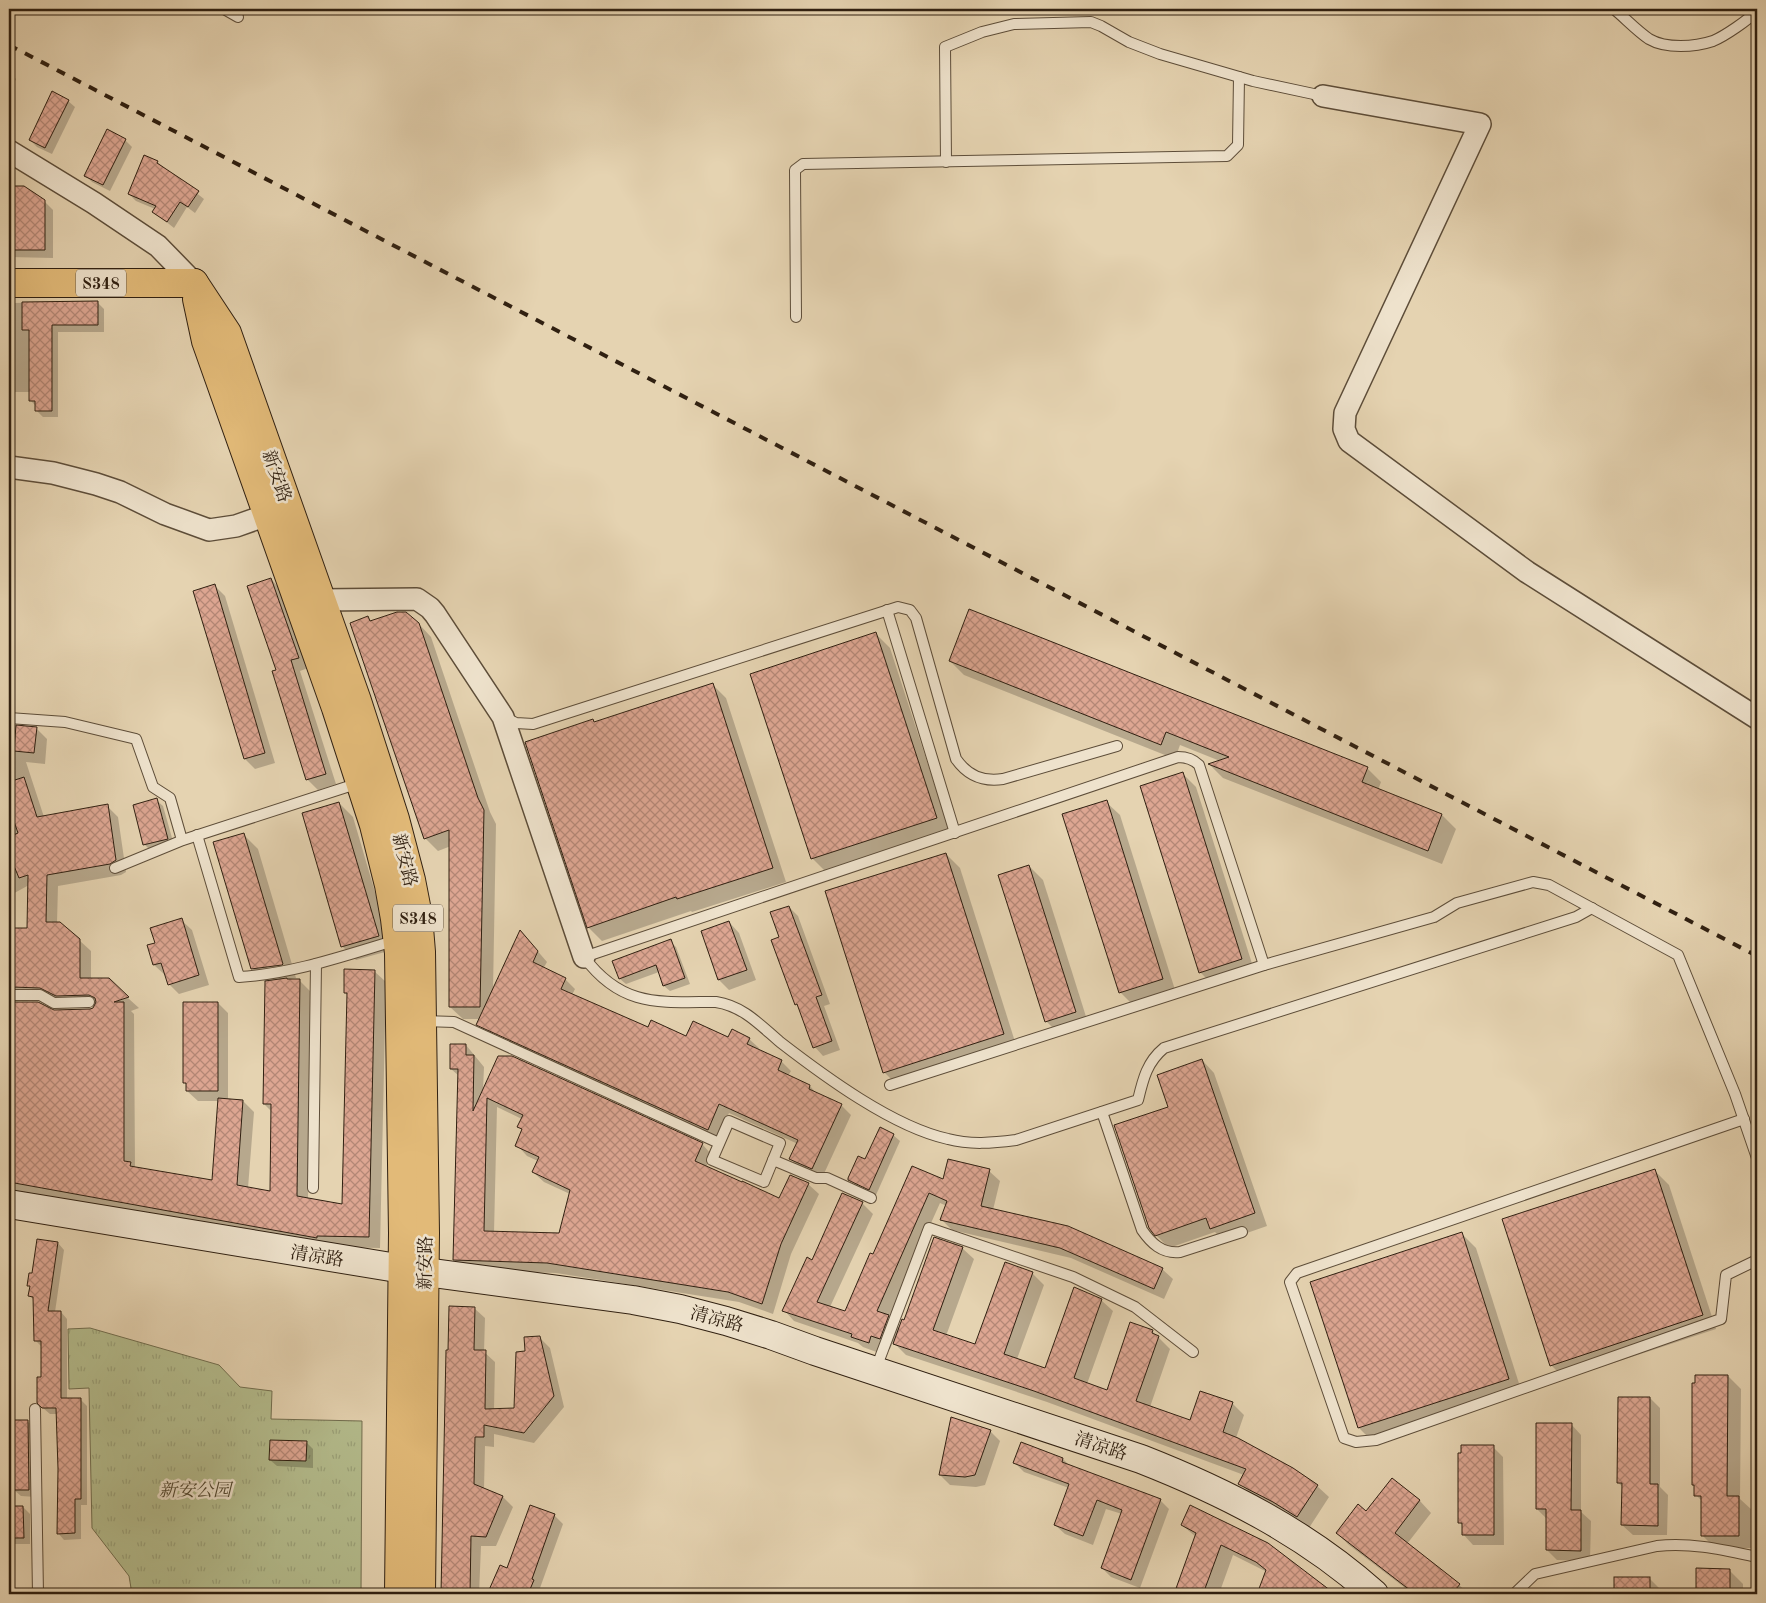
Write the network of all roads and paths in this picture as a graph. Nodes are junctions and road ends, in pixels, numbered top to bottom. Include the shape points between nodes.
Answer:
1 (224, 9) edge
2 (1614, 9) edge
3 (1757, 11) edge
4 (238, 17) dead end
5 (1239, 77) junction
6 (1323, 96) joint
7 (9, 151) edge
8 (946, 162) junction
9 (194, 282) junction
10 (9, 283) edge
11 (796, 317) dead end
12 (9, 467) edge
13 (268, 515) junction
14 (321, 600) junction
15 (887, 610) junction
16 (503, 717) junction
17 (9, 718) edge
18 (1757, 718) edge
19 (1117, 746) dead end
20 (360, 783) junction
21 (955, 833) junction
22 (197, 835) junction
23 (182, 840) junction
24 (115, 868) dead end
25 (1592, 908) junction
26 (398, 940) junction
27 (584, 958) junction
28 (316, 964) junction
29 (1264, 965) junction
30 (9, 993) edge
31 (89, 1002) dead end
32 (422, 1022) junction
33 (890, 1086) dead end
34 (1102, 1112) junction
35 (1744, 1119) junction
36 (719, 1143) junction
37 (1757, 1158) edge
38 (773, 1160) junction
39 (313, 1188) dead end
40 (872, 1198) dead end
41 (9, 1204) edge
42 (1242, 1232) dead end
43 (1757, 1260) edge
44 (414, 1271) junction
45 (1193, 1352) dead end
46 (875, 1371) junction
47 (35, 1408) dead end
48 (1757, 1557) edge
49 (38, 1594) edge
50 (399, 1594) edge
51 (421, 1594) edge
52 (1374, 1594) edge
53 (1514, 1594) edge

1 - 4 lane
2 - 3 lane via 1650,39 1679,46 1714,40
5 - 6 lane
5 - 8 lane via 1238,145 1227,156
5 - 8 lane via 1144,48 1091,22 1014,24 982,32 945,46
6 - 18 street via 1480,124 1346,413 1344,429 1349,441 1527,572
7 - 9 street, 新安路 via 158,246
8 - 11 lane via 803,164 795,170
9 - 10 main road, S348
9 - 13 main road, 新安路 / S348 via 206,341
9 - 14 main road, 新安路 / S348 via 227,333
12 - 13 street via 53,472 96,484 209,530 236,526
13 - 20 main road, 新安路 / S348
14 - 16 street via 417,599 424,603 435,614
14 - 32 main road, 新安路 / S348 via 406,857 418,916
15 - 16 lane via 533,724 516,723
15 - 19 lane via 905,608 916,618 956,759 967,772 984,779 1003,779
15 - 21 lane
16 - 27 street
17 - 23 lane via 65,722 136,739 153,787 170,798
20 - 22 lane
20 - 26 main road, 新安路 / S348 via 382,855
21 - 27 lane
21 - 29 lane via 1178,757 1190,758 1199,765
22 - 23 lane
22 - 28 lane via 239,978
23 - 24 lane
25 - 29 lane via 1549,885 1533,882 1457,903 1434,918
25 - 34 lane via 1576,917 1164,1048 1152,1059 1138,1100
25 - 35 lane via 1678,955
26 - 28 lane
26 - 44 main road, 新安路 / S348
27 - 34 lane via 602,978 636,998 662,1002 716,1002 743,1010 780,1042 844,1088 934,1136 965,1142 1016,1140
28 - 39 lane
29 - 33 lane
30 - 31 lane via 40,995 54,1003
32 - 36 lane via 454,1022
32 - 44 main road, 新安路 / S348
34 - 42 lane via 1142,1230 1160,1249 1180,1252
35 - 37 lane
35 - 43 lane via 1297,1273 1290,1282 1344,1438 1356,1442 1376,1440 1721,1319 1726,1276
36 - 38 lane via 729,1121 780,1143
36 - 38 lane via 712,1160 764,1182
38 - 40 lane via 816,1178 827,1178
41 - 44 street, 清凉路
44 - 46 street, 清凉路 via 582,1292 680,1309 771,1335
44 - 50 main road, 新安路 / S348
44 - 51 main road, 新安路 / S348
45 - 46 lane via 1135,1307 1073,1277 929,1228
46 - 52 street, 清凉路 via 1141,1459 1202,1484 1302,1538
47 - 49 lane
48 - 53 lane via 1694,1545 1657,1546 1535,1574

